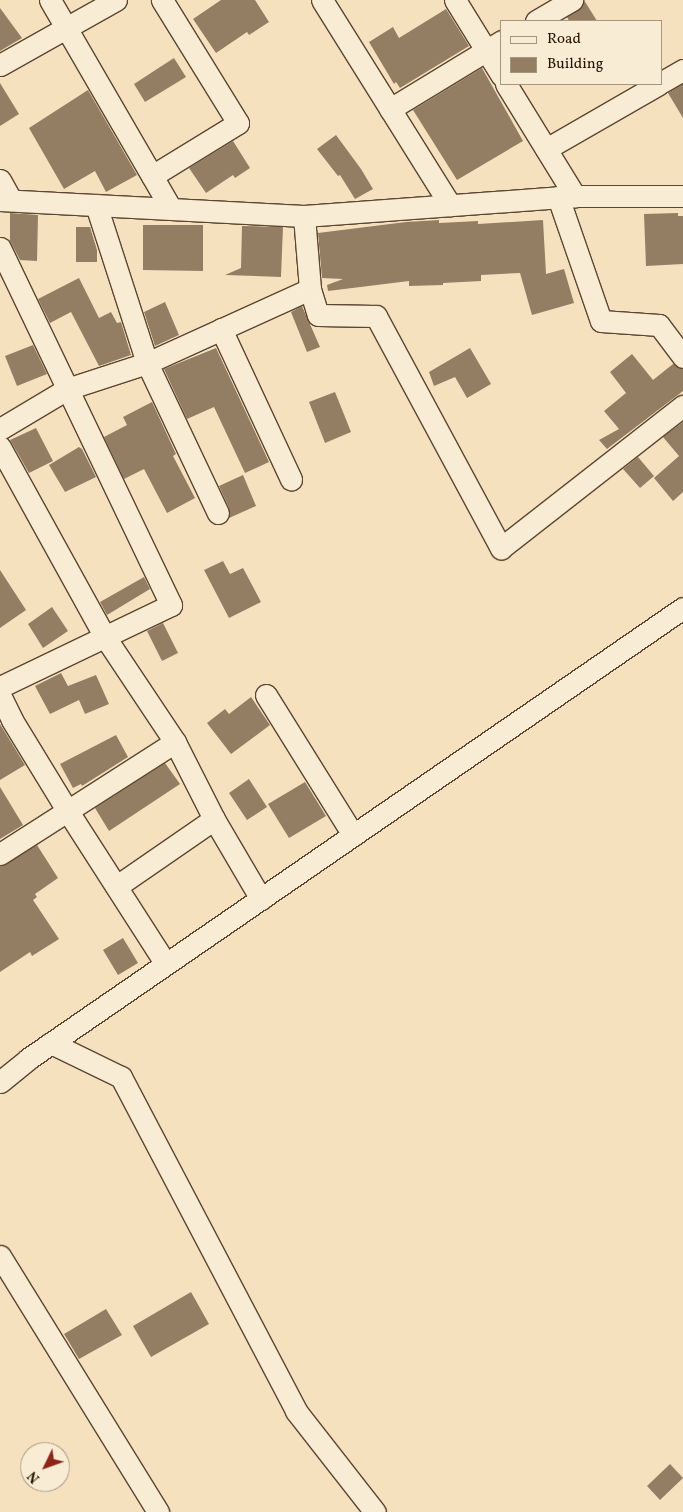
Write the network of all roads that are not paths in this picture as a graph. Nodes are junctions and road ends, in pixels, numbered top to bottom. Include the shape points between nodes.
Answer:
1 (50, 0) edge
2 (116, 0) edge
3 (162, 0) edge
4 (455, 0) edge
5 (572, 0) edge
6 (329, 2) edge
7 (538, 20) edge
8 (66, 28) junction
9 (494, 46) edge
10 (0, 65) edge
11 (500, 68) edge
12 (683, 70) edge
13 (663, 81) edge
14 (507, 85) edge
15 (657, 85) edge
16 (390, 109) junction
17 (546, 149) junction
18 (152, 176) junction
19 (0, 180) edge
20 (566, 196) junction
21 (683, 196) edge
22 (5, 200) edge
23 (96, 205) junction
24 (450, 205) junction
25 (171, 209) junction
26 (304, 216) junction
27 (0, 248) edge
28 (310, 289) junction
29 (221, 329) junction
30 (683, 357) edge
31 (147, 363) junction
32 (67, 389) junction
33 (683, 406) edge
34 (0, 430) edge
35 (0, 447) edge
36 (291, 479) dead end
37 (218, 513) dead end
38 (683, 608) edge
39 (105, 637) junction
40 (0, 687) edge
41 (0, 695) edge
42 (266, 696) dead end
43 (6, 723) edge
44 (175, 742) junction
45 (67, 810) junction
46 (214, 819) junction
47 (353, 835) junction
48 (0, 854) edge
49 (117, 886) junction
50 (261, 899) junction
51 (166, 964) junction
52 (51, 1043) junction
53 (0, 1082) edge
54 (0, 1256) edge
55 (158, 1512) edge
56 (375, 1512) edge

1 - 8 street
2 - 8 street
3 - 18 street via 238,123
4 - 9 street
5 - 7 street
6 - 16 street
8 - 10 street
8 - 18 street
9 - 11 street
9 - 16 street
12 - 13 street
14 - 17 street
15 - 17 street
16 - 24 street
17 - 20 street
18 - 25 street
19 - 22 street
20 - 21 street
20 - 24 street
20 - 30 street via 601,321 659,325
22 - 23 street
23 - 25 street
23 - 31 street
24 - 26 street
25 - 26 street
26 - 28 street
27 - 32 street
28 - 29 street
28 - 33 street via 318,315 376,316 501,548
29 - 31 street
29 - 36 street
31 - 32 street
31 - 37 street
32 - 34 street
32 - 39 street via 171,606
35 - 39 street
38 - 47 street
39 - 40 street
39 - 44 street
41 - 43 street
42 - 47 street
43 - 45 street
44 - 45 street
44 - 46 street
45 - 48 street
45 - 49 street
46 - 49 street
46 - 50 street
47 - 50 street
49 - 51 street
50 - 51 street
51 - 52 street
52 - 53 street
52 - 56 street via 120,1077 296,1411
54 - 55 street

